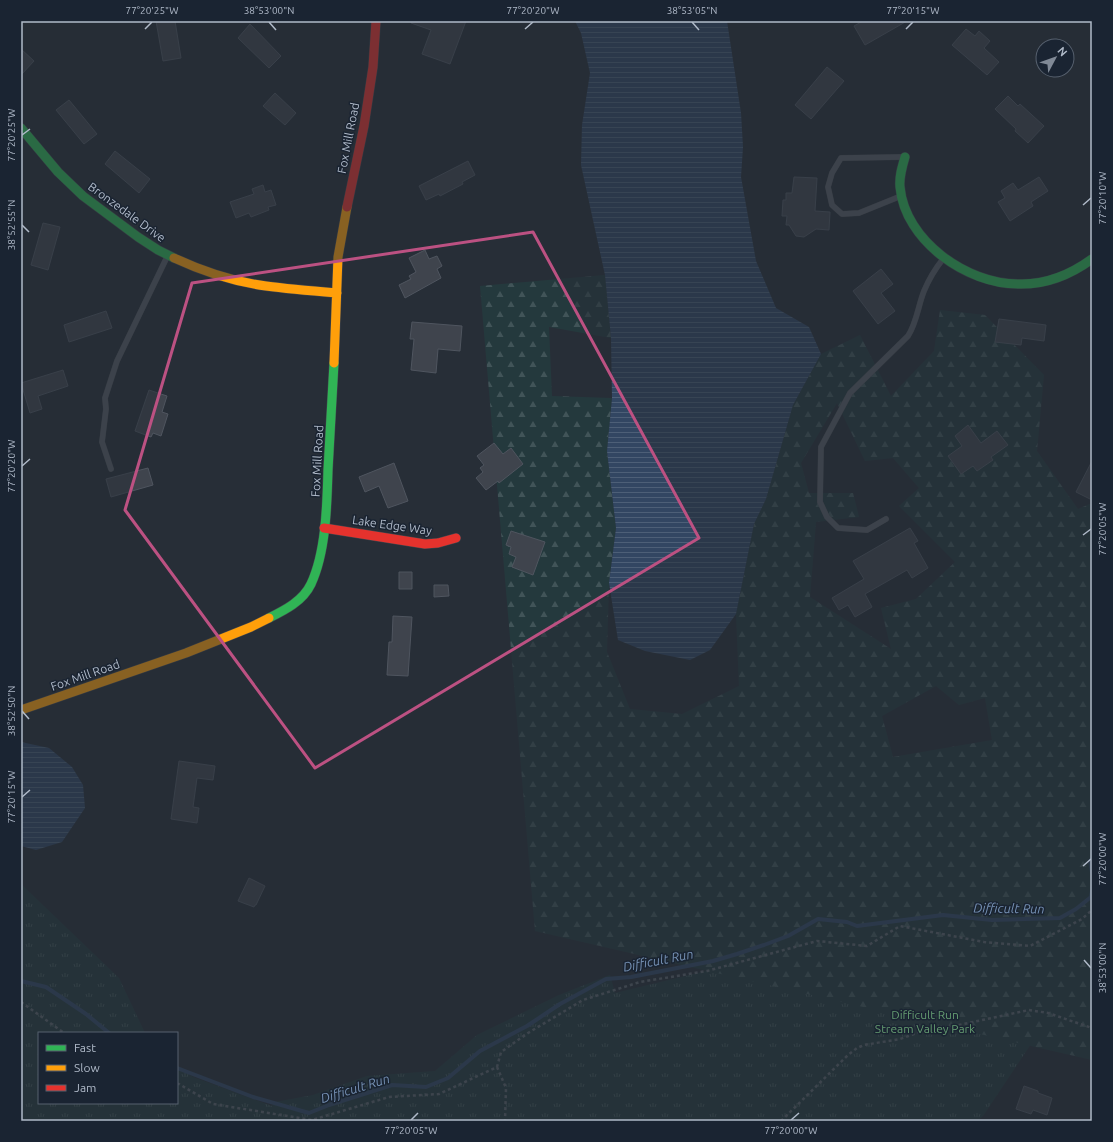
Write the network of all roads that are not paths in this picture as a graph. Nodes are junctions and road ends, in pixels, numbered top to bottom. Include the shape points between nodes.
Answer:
1 (376, 21) edge
2 (21, 128) edge
3 (905, 157) joint
4 (901, 196) junction
5 (168, 254) junction
6 (943, 259) junction
7 (1092, 259) edge
8 (337, 293) junction
9 (111, 469) dead end
10 (886, 519) dead end
11 (324, 528) junction
12 (456, 538) dead end
13 (21, 710) edge

1 - 8 main road, Fox Mill Road via 373,67 364,126 338,257
2 - 5 main road, Bronzedale Drive via 58,172 83,196 138,237
3 - 4 main road via 900,183
3 - 4 lane via 841,158 828,186 832,205 842,214 859,212
4 - 6 main road via 913,224 926,243
5 - 8 main road, Bronzedale Drive via 244,282
5 - 9 lane via 118,361 105,398 102,442
6 - 7 main road via 978,277 1001,283 1025,284 1060,277
6 - 10 lane via 924,292 908,336 850,393 821,447 820,502 828,517 838,528 867,530
8 - 11 main road, Fox Mill Road
11 - 12 main road, Lake Edge Way via 425,544
11 - 13 main road, Fox Mill Road via 321,555 311,585 288,608 251,627 186,653

